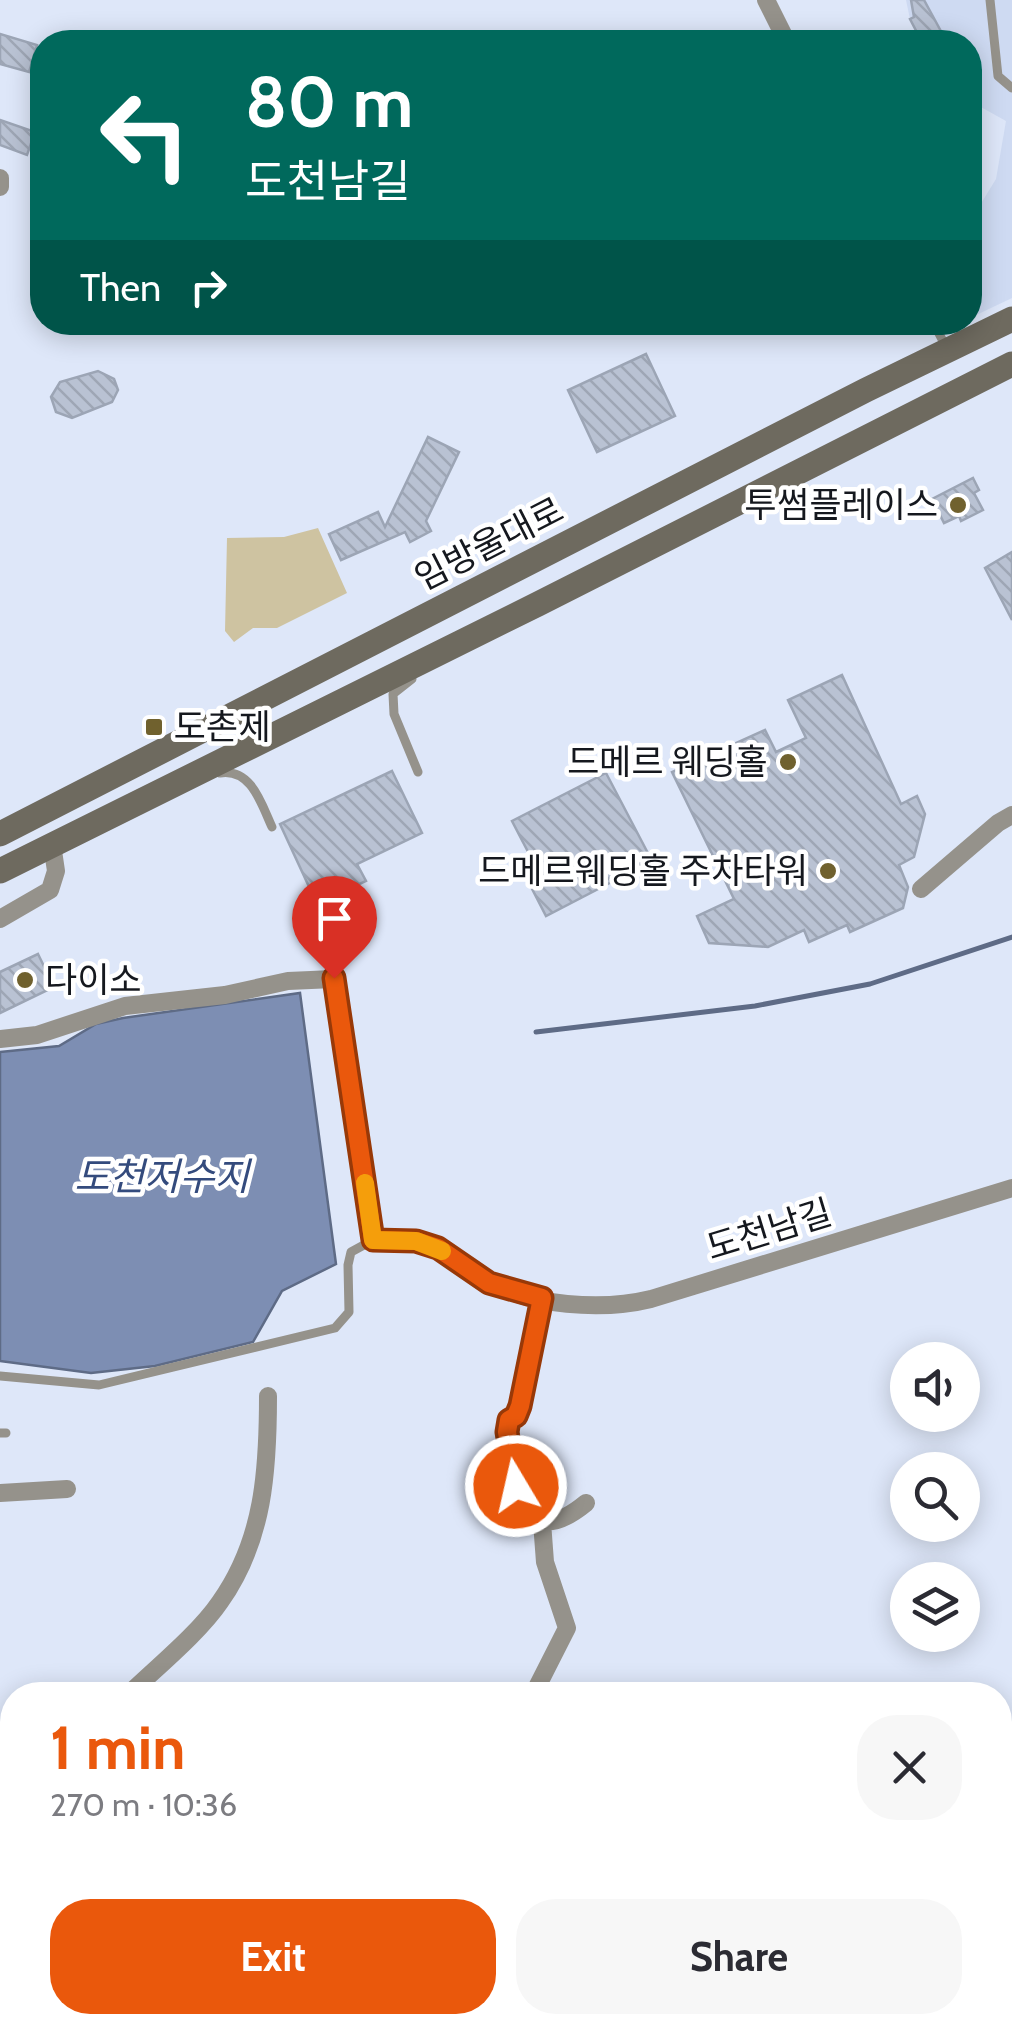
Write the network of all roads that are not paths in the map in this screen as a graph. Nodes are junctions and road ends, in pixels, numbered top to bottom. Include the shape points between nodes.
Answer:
1 (766, 0) edge
2 (990, 0) edge
3 (781, 30) edge
4 (1012, 88) edge
5 (0, 178) edge
6 (0, 187) edge
7 (1012, 319) edge
8 (982, 334) edge
9 (940, 335) edge
10 (979, 335) edge
11 (948, 350) junction
12 (1012, 364) edge
13 (448, 649) junction
14 (418, 772) dead end
15 (169, 787) junction
16 (1012, 815) edge
17 (272, 826) dead end
18 (1, 833) edge
19 (52, 844) junction
20 (0, 872) edge
21 (921, 889) dead end
22 (0, 919) edge
23 (0, 1039) edge
24 (1012, 1188) edge
25 (373, 1240) junction
26 (542, 1298) junction
27 (0, 1376) edge
28 (268, 1396) dead end
29 (67, 1489) dead end
30 (0, 1493) edge
31 (586, 1503) dead end
32 (542, 1522) junction
33 (141, 1682) edge
34 (539, 1682) edge

1 - 3 street
2 - 4 lane via 998,76
5 - 6 street
7 - 8 main road, 임방울대로
9 - 11 lane
10 - 11 main road, 임방울대로
11 - 18 main road, 임방울대로
12 - 13 main road
13 - 14 lane via 393,694 394,714
13 - 15 main road
15 - 17 lane via 226,771 241,775
15 - 19 main road
16 - 21 street
19 - 20 main road
19 - 22 street via 56,871 50,890
23 - 25 street via 37,1035 125,1006 334,978
24 - 26 street, 도천남길 via 622,1306
25 - 26 street, 도천남길 via 438,1248 489,1283
25 - 27 lane via 352,1252 349,1312 335,1328 99,1385
26 - 32 street via 520,1406 507,1432 520,1503
28 - 33 street via 260,1516 230,1585 218,1606
29 - 30 street
31 - 32 street via 566,1518
32 - 34 street via 566,1628

